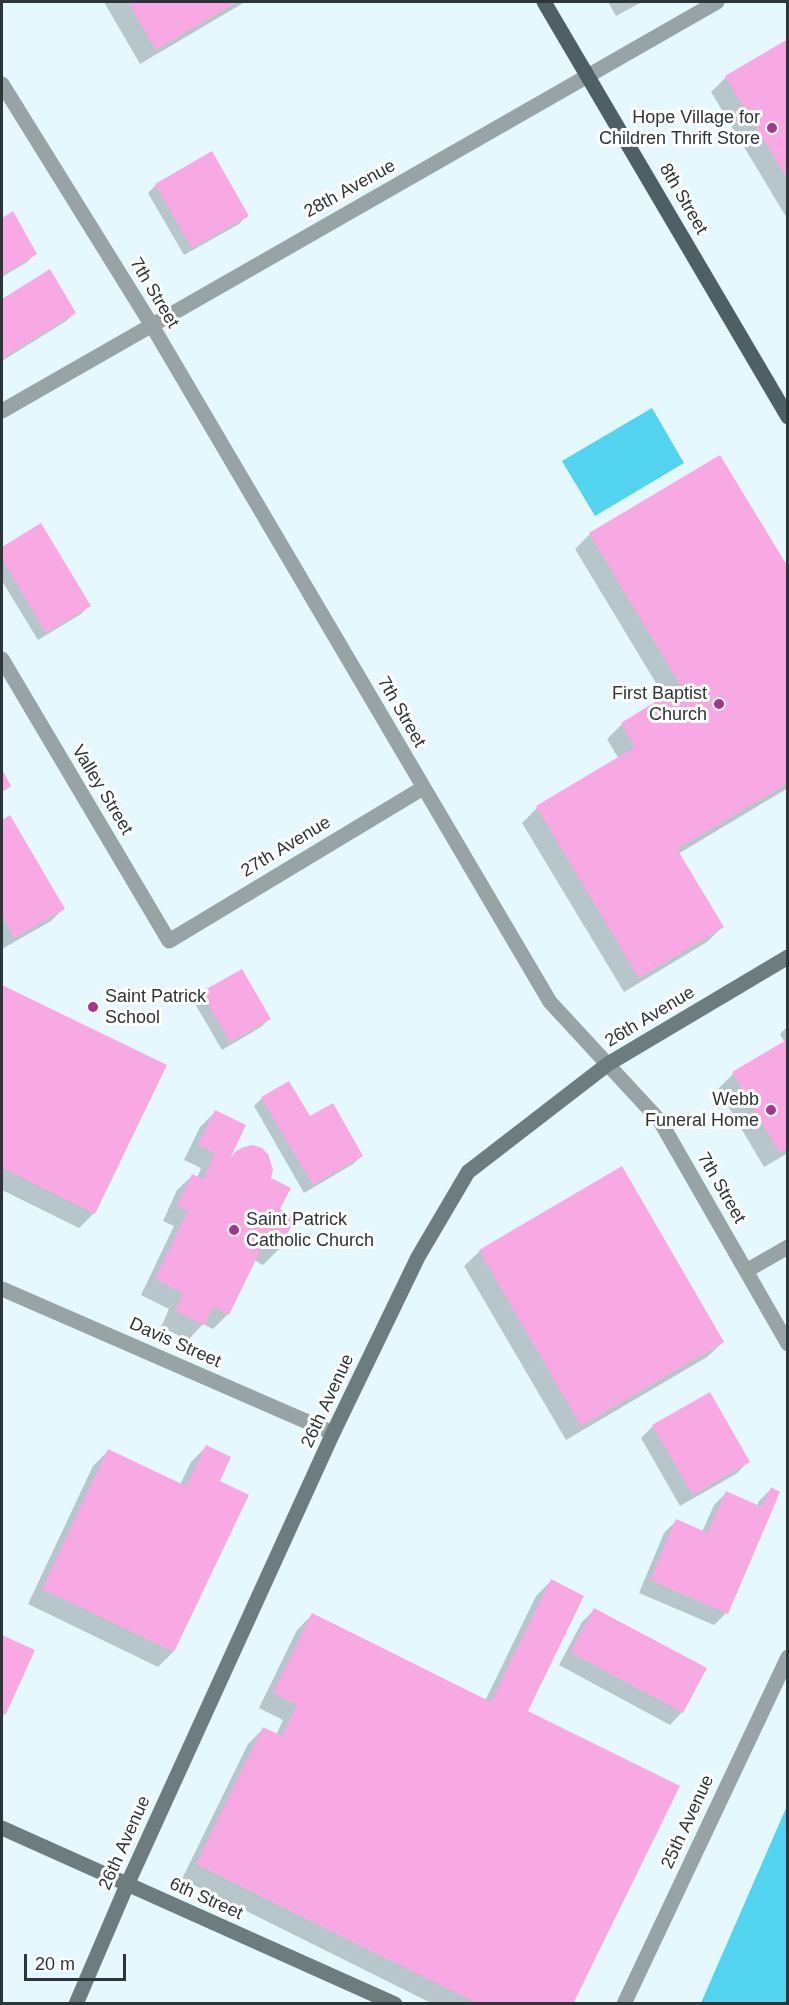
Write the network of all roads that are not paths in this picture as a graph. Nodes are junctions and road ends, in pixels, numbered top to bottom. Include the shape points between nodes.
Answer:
1 (544, 2) edge
2 (717, 2) edge
3 (589, 77) junction
4 (2, 84) edge
5 (150, 324) junction
6 (2, 411) edge
7 (788, 417) edge
8 (2, 659) edge
9 (423, 788) junction
10 (169, 941) joint
11 (788, 957) edge
12 (608, 1064) junction
13 (788, 1247) edge
14 (746, 1271) junction
15 (2, 1289) edge
16 (788, 1344) edge
17 (333, 1433) junction
18 (788, 1658) edge
19 (2, 1828) edge
20 (127, 1885) junction
21 (76, 2004) edge
22 (395, 2004) edge
23 (624, 2004) edge

1 - 3 main road, 8th Street
2 - 3 street, 28th Avenue
3 - 5 street, 28th Avenue
3 - 7 main road, 8th Street
4 - 5 street, 7th Street
5 - 6 street, 28th Avenue
5 - 9 street, 7th Street
8 - 10 street, Valley Street
9 - 10 street, 27th Avenue
9 - 12 street, 7th Street via 550,1002
11 - 12 street, 26th Avenue
12 - 14 street, 7th Street via 660,1121
12 - 17 street, 26th Avenue via 468,1172 418,1257
13 - 14 street
14 - 16 street, 7th Street
15 - 17 street, Davis Street
17 - 20 street, 26th Avenue
18 - 23 street, 25th Avenue
19 - 20 street, 6th Street
20 - 21 street, 26th Avenue
20 - 22 street, 6th Street

